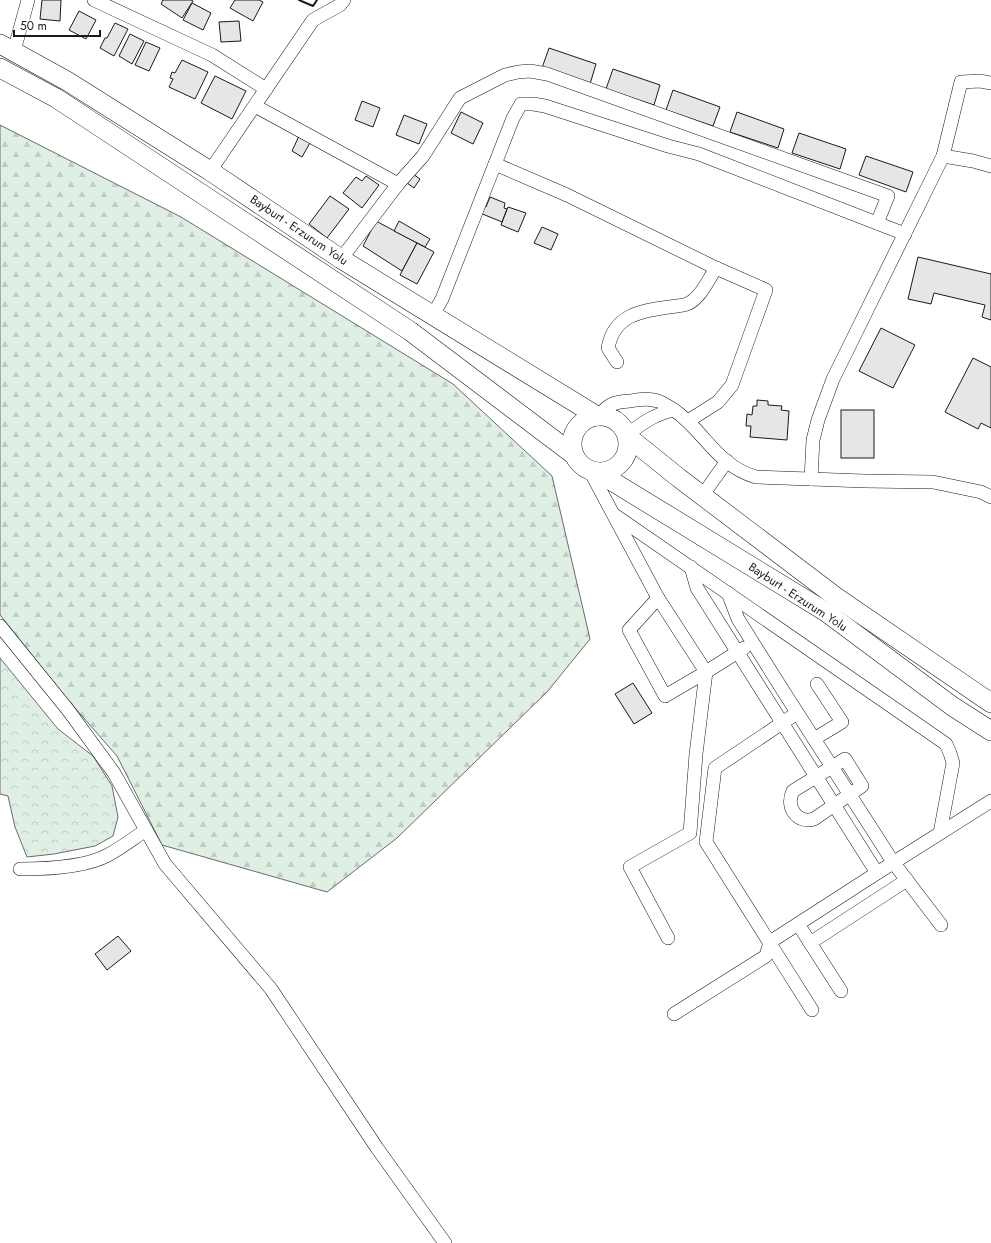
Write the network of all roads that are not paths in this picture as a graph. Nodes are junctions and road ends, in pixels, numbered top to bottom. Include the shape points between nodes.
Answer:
1 (28, 0) edge
2 (94, 0) edge
3 (344, 0) edge
4 (7, 48) edge
5 (0, 68) edge
6 (991, 83) edge
7 (266, 89) junction
8 (255, 106) junction
9 (943, 156) junction
10 (495, 164) junction
11 (991, 166) edge
12 (210, 171) junction
13 (398, 184) junction
14 (877, 223) junction
15 (905, 234) junction
16 (341, 259) junction
17 (716, 268) junction
18 (433, 315) junction
19 (617, 362) dead end
20 (674, 410) junction
21 (598, 416) junction
22 (688, 421) junction
23 (627, 436) junction
24 (574, 455) junction
25 (727, 462) junction
26 (594, 471) junction
27 (811, 479) junction
28 (702, 496) junction
29 (991, 497) edge
30 (614, 514) junction
31 (691, 567) junction
32 (728, 593) junction
33 (658, 598) junction
34 (0, 626) edge
35 (753, 642) junction
36 (737, 652) junction
37 (706, 672) junction
38 (817, 684) dead end
39 (991, 703) edge
40 (797, 713) junction
41 (782, 723) junction
42 (991, 732) edge
43 (814, 739) junction
44 (832, 767) junction
45 (816, 777) junction
46 (850, 795) junction
47 (991, 801) edge
48 (834, 806) junction
49 (146, 830) junction
50 (940, 833) junction
51 (893, 862) junction
52 (20, 869) dead end
53 (877, 873) junction
54 (907, 880) junction
55 (798, 924) junction
56 (941, 925) dead end
57 (668, 938) dead end
58 (770, 942) junction
59 (810, 943) junction
60 (841, 991) dead end
61 (812, 1010) dead end
62 (674, 1014) dead end
63 (445, 1243) edge

1 - 4 street
2 - 7 street via 212,55
3 - 7 street via 340,5 313,20
4 - 12 highway, Bayburt - Erzurum Yolu via 67,81
5 - 24 highway, Bayburt - Erzurum Yolu via 62,102 410,331
6 - 9 street via 961,82
7 - 8 street
8 - 12 street
8 - 13 street
9 - 11 street
9 - 15 street
10 - 14 street via 513,118 522,104 533,104 699,154
10 - 17 street via 567,195
10 - 18 street via 442,299
12 - 16 highway, Bayburt - Erzurum Yolu
13 - 14 street via 423,156 460,98 505,75 530,71 547,74 888,196
13 - 16 street
14 - 15 street
15 - 27 street via 833,379 813,440
16 - 18 highway, Bayburt - Erzurum Yolu
17 - 19 street via 697,297 688,304 651,310 626,318 610,338 608,348
17 - 22 street via 766,290 732,385 718,402
18 - 21 highway, Bayburt - Erzurum Yolu
20 - 21 street via 659,401 642,399 613,404
20 - 22 street
20 - 23 street via 648,419
21 - 23 highway, Bayburt - Erzurum Yolu via 620,423
21 - 24 highway via 583,421 574,433
22 - 25 street
23 - 26 highway via 627,452 619,465 605,472
23 - 28 highway, Bayburt - Erzurum Yolu
24 - 26 highway, Bayburt - Erzurum Yolu via 583,467
25 - 27 street via 742,473 756,476
25 - 28 street
26 - 30 street
26 - 42 highway, Bayburt - Erzurum Yolu via 826,612
27 - 29 street via 933,482 981,492
28 - 39 highway, Bayburt - Erzurum Yolu via 836,597
30 - 31 street
30 - 33 street
31 - 32 street
31 - 36 street via 697,588
32 - 35 street via 738,619
32 - 50 street via 946,744 953,763
33 - 37 street
33 - 37 street via 629,630 665,696
34 - 49 street via 68,710 114,774
35 - 36 street
35 - 40 street
36 - 37 street
36 - 41 street
37 - 57 street via 690,833 630,867
38 - 43 street via 842,722
40 - 41 street
40 - 43 street
41 - 45 street
41 - 58 street via 715,768 706,842
43 - 44 street
44 - 45 street
44 - 46 street via 845,759 862,786
45 - 48 street
45 - 48 street via 793,791 790,800 793,812 809,821
46 - 48 street
46 - 51 street
47 - 50 street
48 - 53 street
49 - 52 street via 107,856 56,868
49 - 63 street via 165,864 271,989 377,1148
50 - 51 street
51 - 53 street
51 - 54 street
53 - 55 street
54 - 56 street
54 - 59 street
55 - 58 street
55 - 59 street
58 - 61 street
58 - 62 street via 766,956
59 - 60 street

